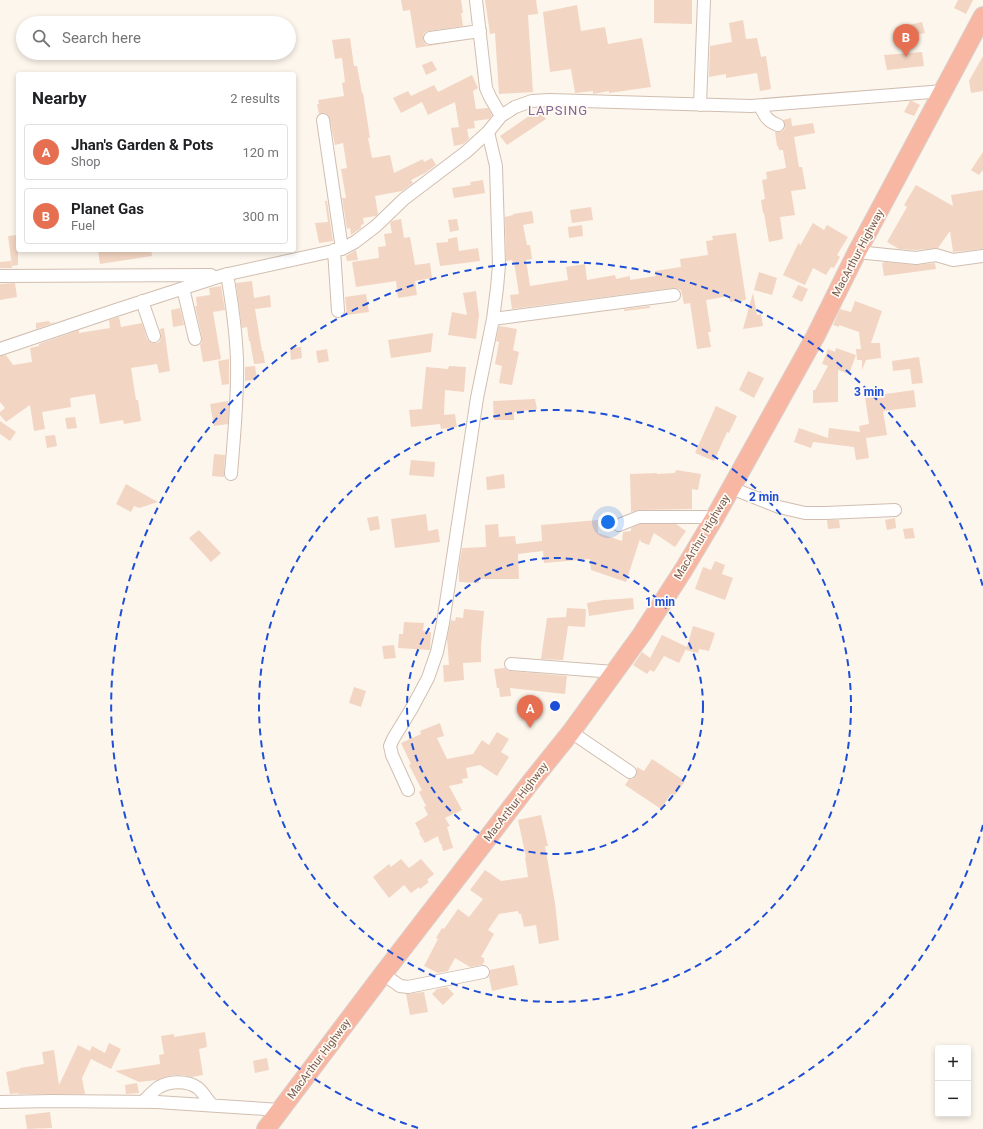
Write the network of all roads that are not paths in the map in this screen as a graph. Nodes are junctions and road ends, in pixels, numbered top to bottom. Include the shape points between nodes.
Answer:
1 (476, 0) edge
2 (704, 0) edge
3 (983, 16) edge
4 (480, 31) junction
5 (430, 38) dead end
6 (944, 91) junction
7 (700, 105) junction
8 (760, 106) junction
9 (501, 116) junction
10 (323, 120) dead end
11 (778, 125) dead end
12 (488, 132) junction
13 (338, 249) junction
14 (857, 252) junction
15 (983, 256) edge
16 (226, 274) junction
17 (0, 276) edge
18 (183, 288) junction
19 (674, 295) dead end
20 (142, 301) junction
21 (338, 311) dead end
22 (493, 319) junction
23 (154, 336) dead end
24 (195, 339) dead end
25 (0, 349) edge
26 (231, 474) dead end
27 (732, 488) junction
28 (895, 510) dead end
29 (715, 517) junction
30 (619, 525) dead end
31 (511, 664) dead end
32 (614, 672) junction
33 (571, 732) junction
34 (630, 772) dead end
35 (408, 790) dead end
36 (483, 972) dead end
37 (383, 974) junction
38 (0, 1102) edge
39 (143, 1102) junction
40 (212, 1105) junction
41 (281, 1110) junction
42 (266, 1129) edge

1 - 4 street
2 - 7 street
3 - 6 highway, MacArthur Highway
4 - 5 street
4 - 9 street via 486,88
6 - 8 street
6 - 14 highway, MacArthur Highway
7 - 8 street
7 - 9 street via 532,101 515,107
8 - 11 street via 767,118
9 - 12 street
10 - 13 street
12 - 13 street via 376,226 355,242
12 - 22 street via 496,166 499,265
13 - 16 street
13 - 21 street
14 - 15 street via 916,258 936,255 953,260
14 - 27 highway, MacArthur Highway via 815,337
16 - 17 street
16 - 18 street
16 - 26 street via 235,321 237,362
18 - 20 street
18 - 24 street
19 - 22 street
20 - 23 street
20 - 25 street
22 - 35 street via 477,398 437,652 428,678 390,746
27 - 28 street via 779,507 805,513
27 - 29 highway, MacArthur Highway
29 - 30 street via 639,517
29 - 32 highway, MacArthur Highway via 680,576
31 - 32 street
32 - 33 highway, MacArthur Highway
33 - 34 street
33 - 37 highway, MacArthur Highway
36 - 37 street via 408,987 400,986
37 - 41 highway, MacArthur Highway
38 - 39 street
39 - 40 street
39 - 40 street via 159,1087 184,1082 200,1089
40 - 41 street
41 - 42 highway, MacArthur Highway

